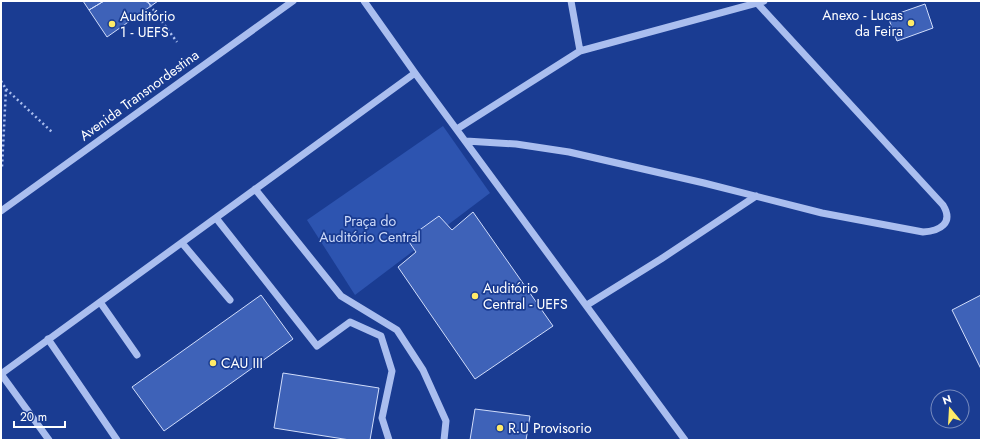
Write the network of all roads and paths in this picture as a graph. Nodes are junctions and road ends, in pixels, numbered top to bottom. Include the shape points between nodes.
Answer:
1 (147, 1) edge
2 (293, 1) edge
3 (364, 1) edge
4 (571, 1) edge
5 (761, 2) edge
6 (178, 42) dead end
7 (580, 51) junction
8 (415, 73) junction
9 (1, 81) edge
10 (6, 89) junction
11 (457, 129) junction
12 (52, 132) dead end
13 (466, 141) junction
14 (2, 167) dead end
15 (255, 189) junction
16 (756, 196) junction
17 (1, 211) edge
18 (216, 218) junction
19 (182, 242) junction
20 (230, 300) dead end
21 (100, 302) junction
22 (586, 305) junction
23 (48, 339) junction
24 (138, 355) dead end
25 (1, 374) edge
26 (49, 440) edge
27 (117, 440) edge
28 (389, 440) edge
29 (444, 440) edge
30 (685, 440) edge

1 - 6 path
2 - 17 street, Avenida Transnordestina
3 - 8 street
4 - 7 street
5 - 7 street
5 - 16 street via 943,205 948,217 940,228 923,232 822,213
7 - 11 street
8 - 11 street
8 - 15 street
9 - 10 path
10 - 12 path
10 - 14 path
11 - 13 street
13 - 16 street via 516,144 569,152
13 - 22 street
15 - 18 street
15 - 29 street via 341,296 397,330 424,370 446,421
16 - 22 street
18 - 19 street
18 - 28 street via 317,346 350,322 381,336 392,371 382,418
19 - 20 street
19 - 21 street
21 - 23 street
21 - 24 street
22 - 30 street
23 - 25 street
23 - 27 street
25 - 26 street

